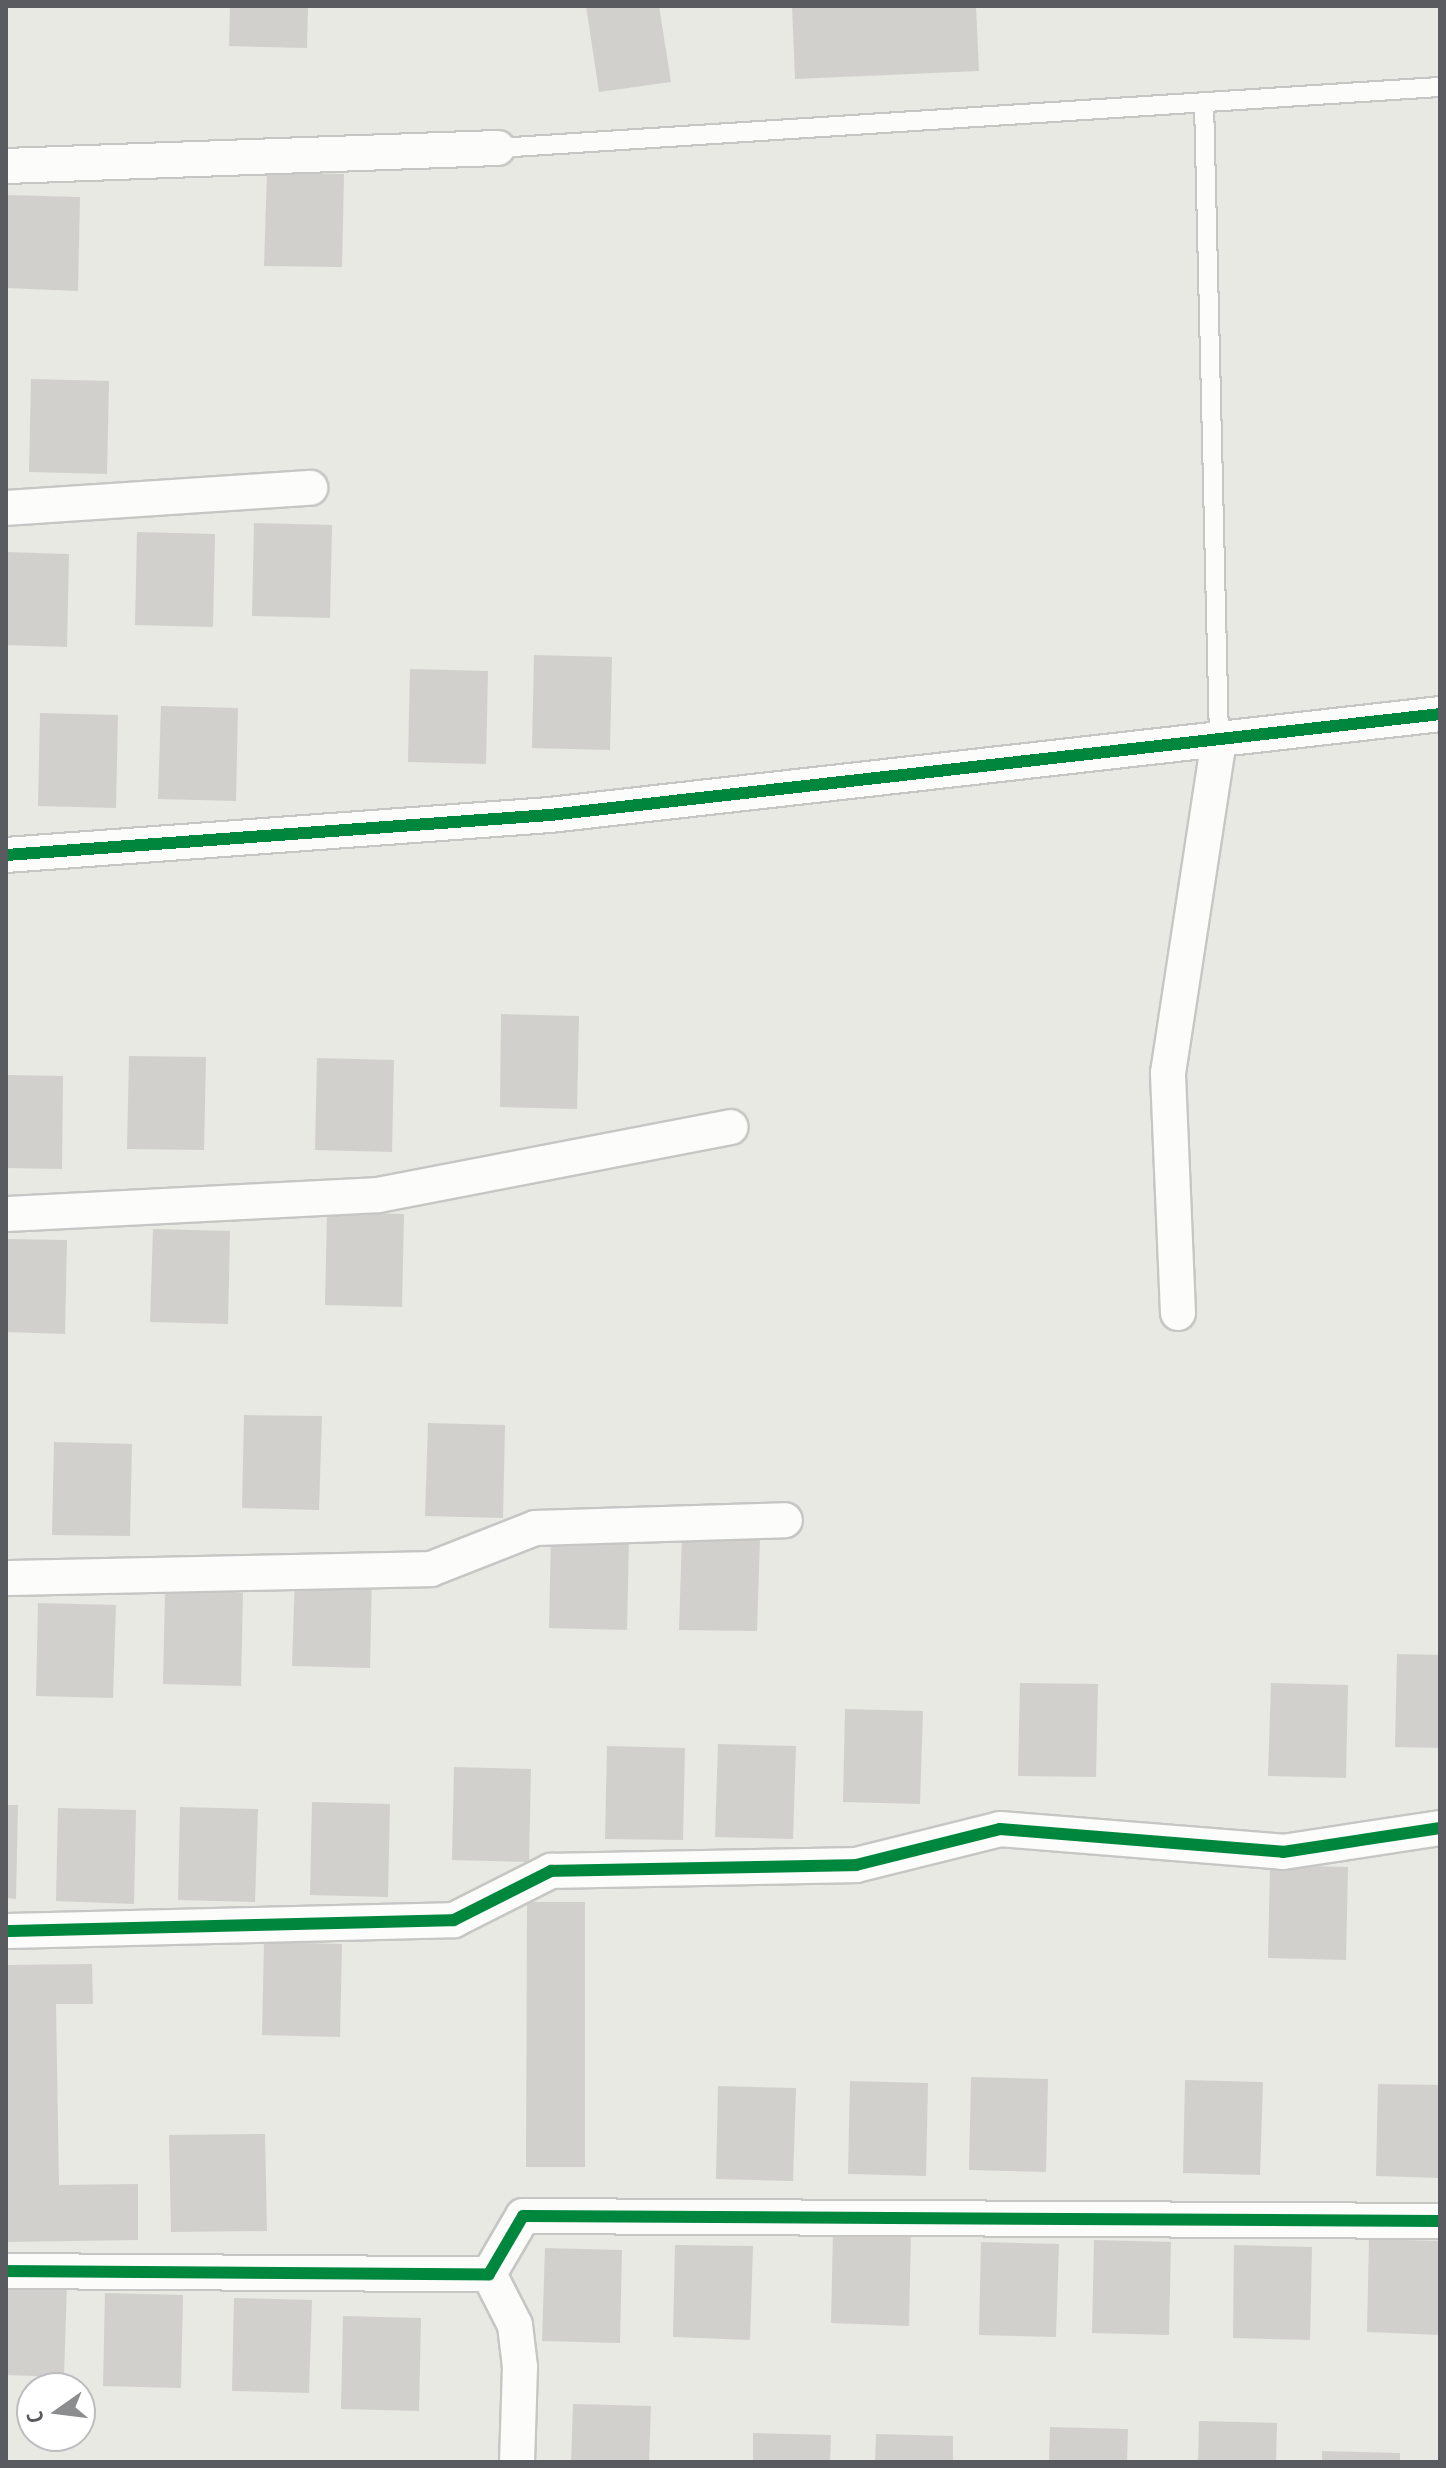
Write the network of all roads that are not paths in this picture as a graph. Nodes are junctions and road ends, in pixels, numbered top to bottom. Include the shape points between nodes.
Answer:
1 (1440, 87) edge
2 (1204, 102) junction
3 (498, 148) joint
4 (6, 166) edge
5 (310, 488) dead end
6 (6, 508) edge
7 (1440, 714) edge
8 (1219, 739) junction
9 (6, 855) edge
10 (731, 1127) dead end
11 (6, 1214) edge
12 (1178, 1313) dead end
13 (785, 1520) dead end
14 (6, 1578) edge
15 (1440, 1828) edge
16 (6, 1931) edge
17 (1440, 2221) edge
18 (6, 2271) edge
19 (489, 2274) junction
20 (517, 2462) edge

1 - 2 lane
2 - 3 lane
2 - 8 lane
3 - 4 street
5 - 6 street
7 - 8 street
8 - 9 street via 550,815
8 - 12 street via 1168,1073
10 - 11 street via 378,1195
13 - 14 street via 535,1528 431,1569
15 - 16 street via 1283,1852 1000,1829 856,1865 551,1871 454,1920
17 - 19 street via 523,2216
18 - 19 street
19 - 20 street via 515,2325 520,2367

